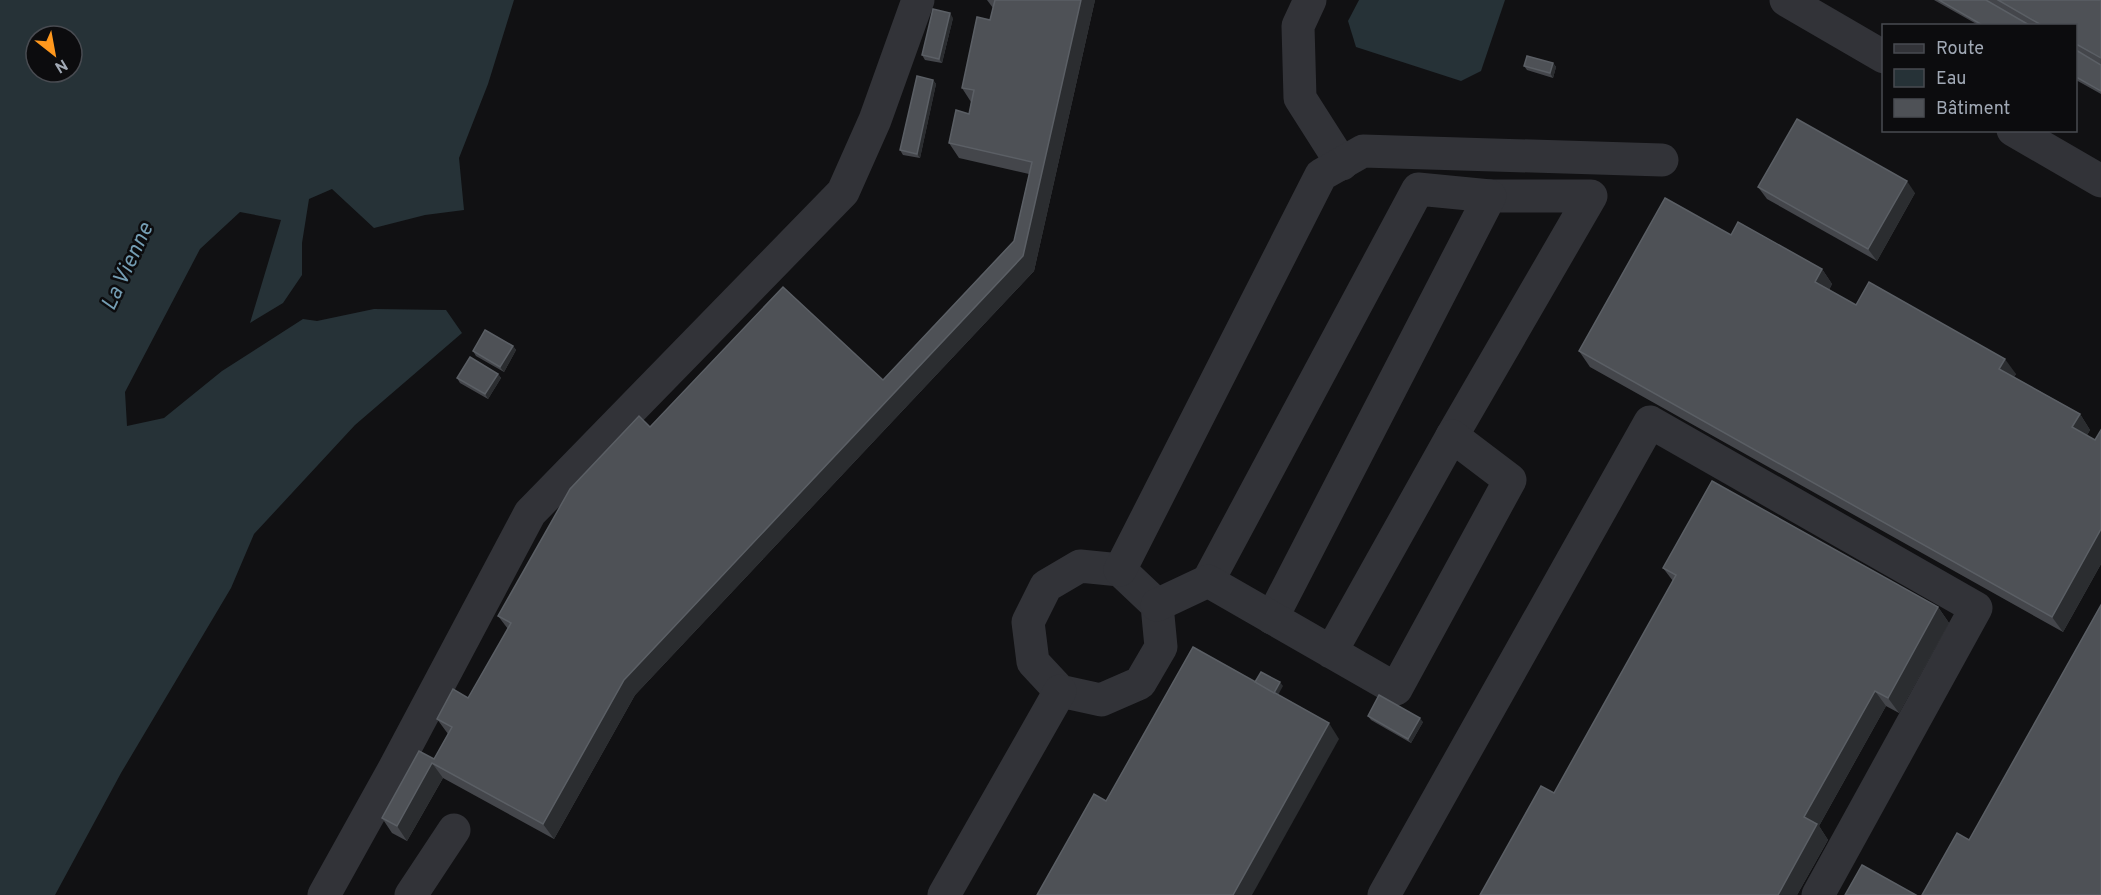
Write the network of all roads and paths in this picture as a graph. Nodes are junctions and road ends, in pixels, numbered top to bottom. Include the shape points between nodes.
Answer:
1 (918, 0) edge
2 (1310, 0) edge
3 (1786, 0) edge
4 (1882, 56) edge
5 (2016, 132) edge
6 (1662, 160) dead end
7 (1342, 164) junction
8 (2101, 181) edge
9 (1490, 196) junction
10 (1452, 436) junction
11 (1120, 570) junction
12 (1208, 581) junction
13 (1157, 605) junction
14 (1272, 618) junction
15 (1330, 652) junction
16 (1060, 691) junction
17 (454, 830) dead end
18 (324, 895) edge
19 (411, 895) edge
20 (944, 895) edge
21 (1384, 895) edge
22 (1818, 895) edge

1 - 18 lane via 875,120 843,192 530,513
2 - 7 lane via 1298,26 1300,98
3 - 4 lane
5 - 8 lane
6 - 7 lane via 1363,151
7 - 11 lane via 1321,175
9 - 10 lane via 1591,196
9 - 12 lane via 1418,189
9 - 14 lane
10 - 15 lane
10 - 15 lane via 1510,480 1396,689
11 - 13 lane
11 - 16 lane via 1080,566 1046,586 1041,595 1028,622 1033,662
12 - 13 lane
12 - 14 lane
13 - 16 lane via 1161,647 1140,683 1101,700
14 - 15 lane
16 - 20 lane
17 - 19 lane
21 - 22 lane via 1650,422 1976,608

